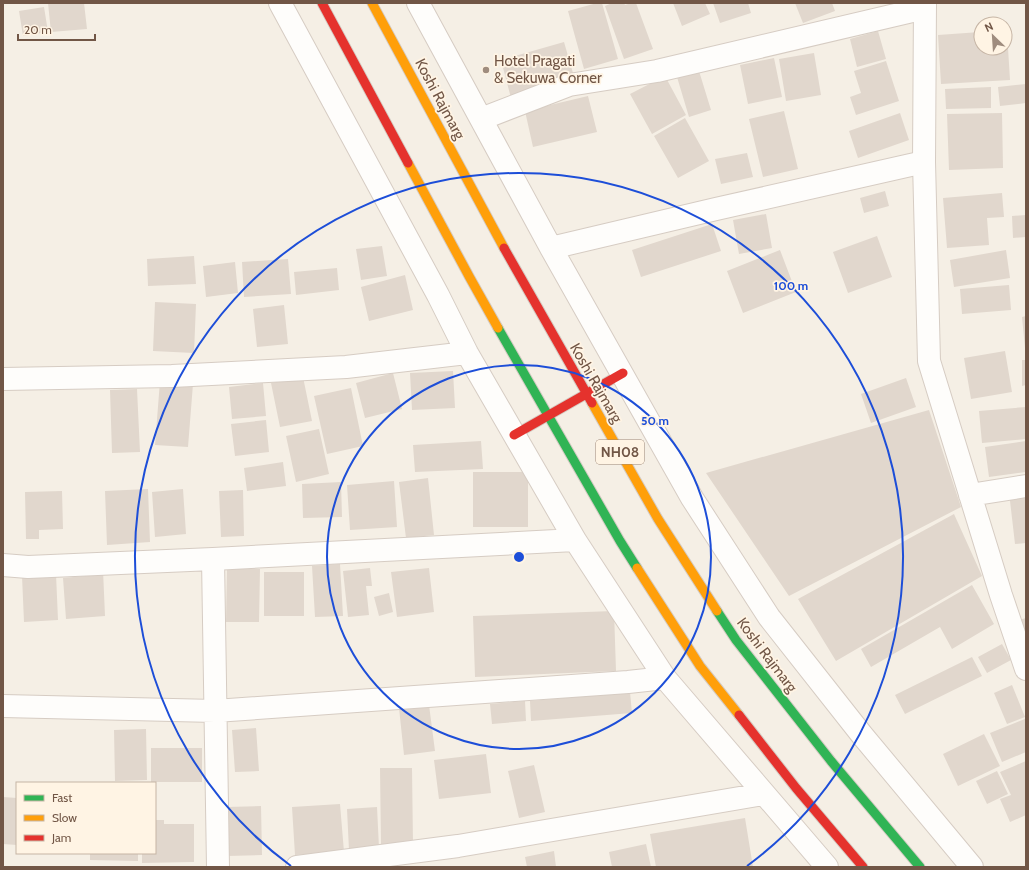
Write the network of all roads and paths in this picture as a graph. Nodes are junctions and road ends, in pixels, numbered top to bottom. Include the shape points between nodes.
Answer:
1 (280, 3) edge
2 (322, 3) edge
3 (372, 3) edge
4 (418, 3) edge
5 (925, 5) edge
6 (481, 120) junction
7 (924, 162) junction
8 (550, 248) junction
9 (467, 352) junction
10 (622, 373) junction
11 (3, 379) edge
12 (587, 394) junction
13 (548, 416) junction
14 (514, 434) junction
15 (1026, 486) edge
16 (970, 495) junction
17 (575, 540) junction
18 (213, 559) junction
19 (3, 565) edge
20 (1026, 669) edge
21 (665, 678) junction
22 (3, 706) edge
23 (215, 711) junction
24 (763, 794) junction
25 (218, 867) edge
26 (297, 867) edge
27 (827, 867) edge
28 (863, 867) edge
29 (920, 867) edge
30 (972, 867) edge

1 - 9 street via 435,288
2 - 13 main road, NH08 via 470,278
3 - 12 main road, Koshi Rajmarg / NH08 via 509,257
4 - 6 street
5 - 6 street via 657,71 569,85
5 - 7 street
6 - 8 street
7 - 8 street
7 - 16 street via 929,360
8 - 10 street
9 - 11 street via 346,367 172,376
9 - 14 street
10 - 12 main road
10 - 30 street via 692,498 769,617 862,735
12 - 13 main road
12 - 29 main road, Koshi Rajmarg / NH08 via 658,518 736,640 831,761
13 - 14 main road
13 - 28 main road, NH08 via 620,541 700,666 796,788
14 - 17 street
15 - 16 street
16 - 20 street
17 - 18 street
17 - 21 street
18 - 19 street via 28,567
18 - 23 street
21 - 23 street
21 - 24 street
22 - 23 street
23 - 25 street
24 - 26 street via 458,846
24 - 27 street

